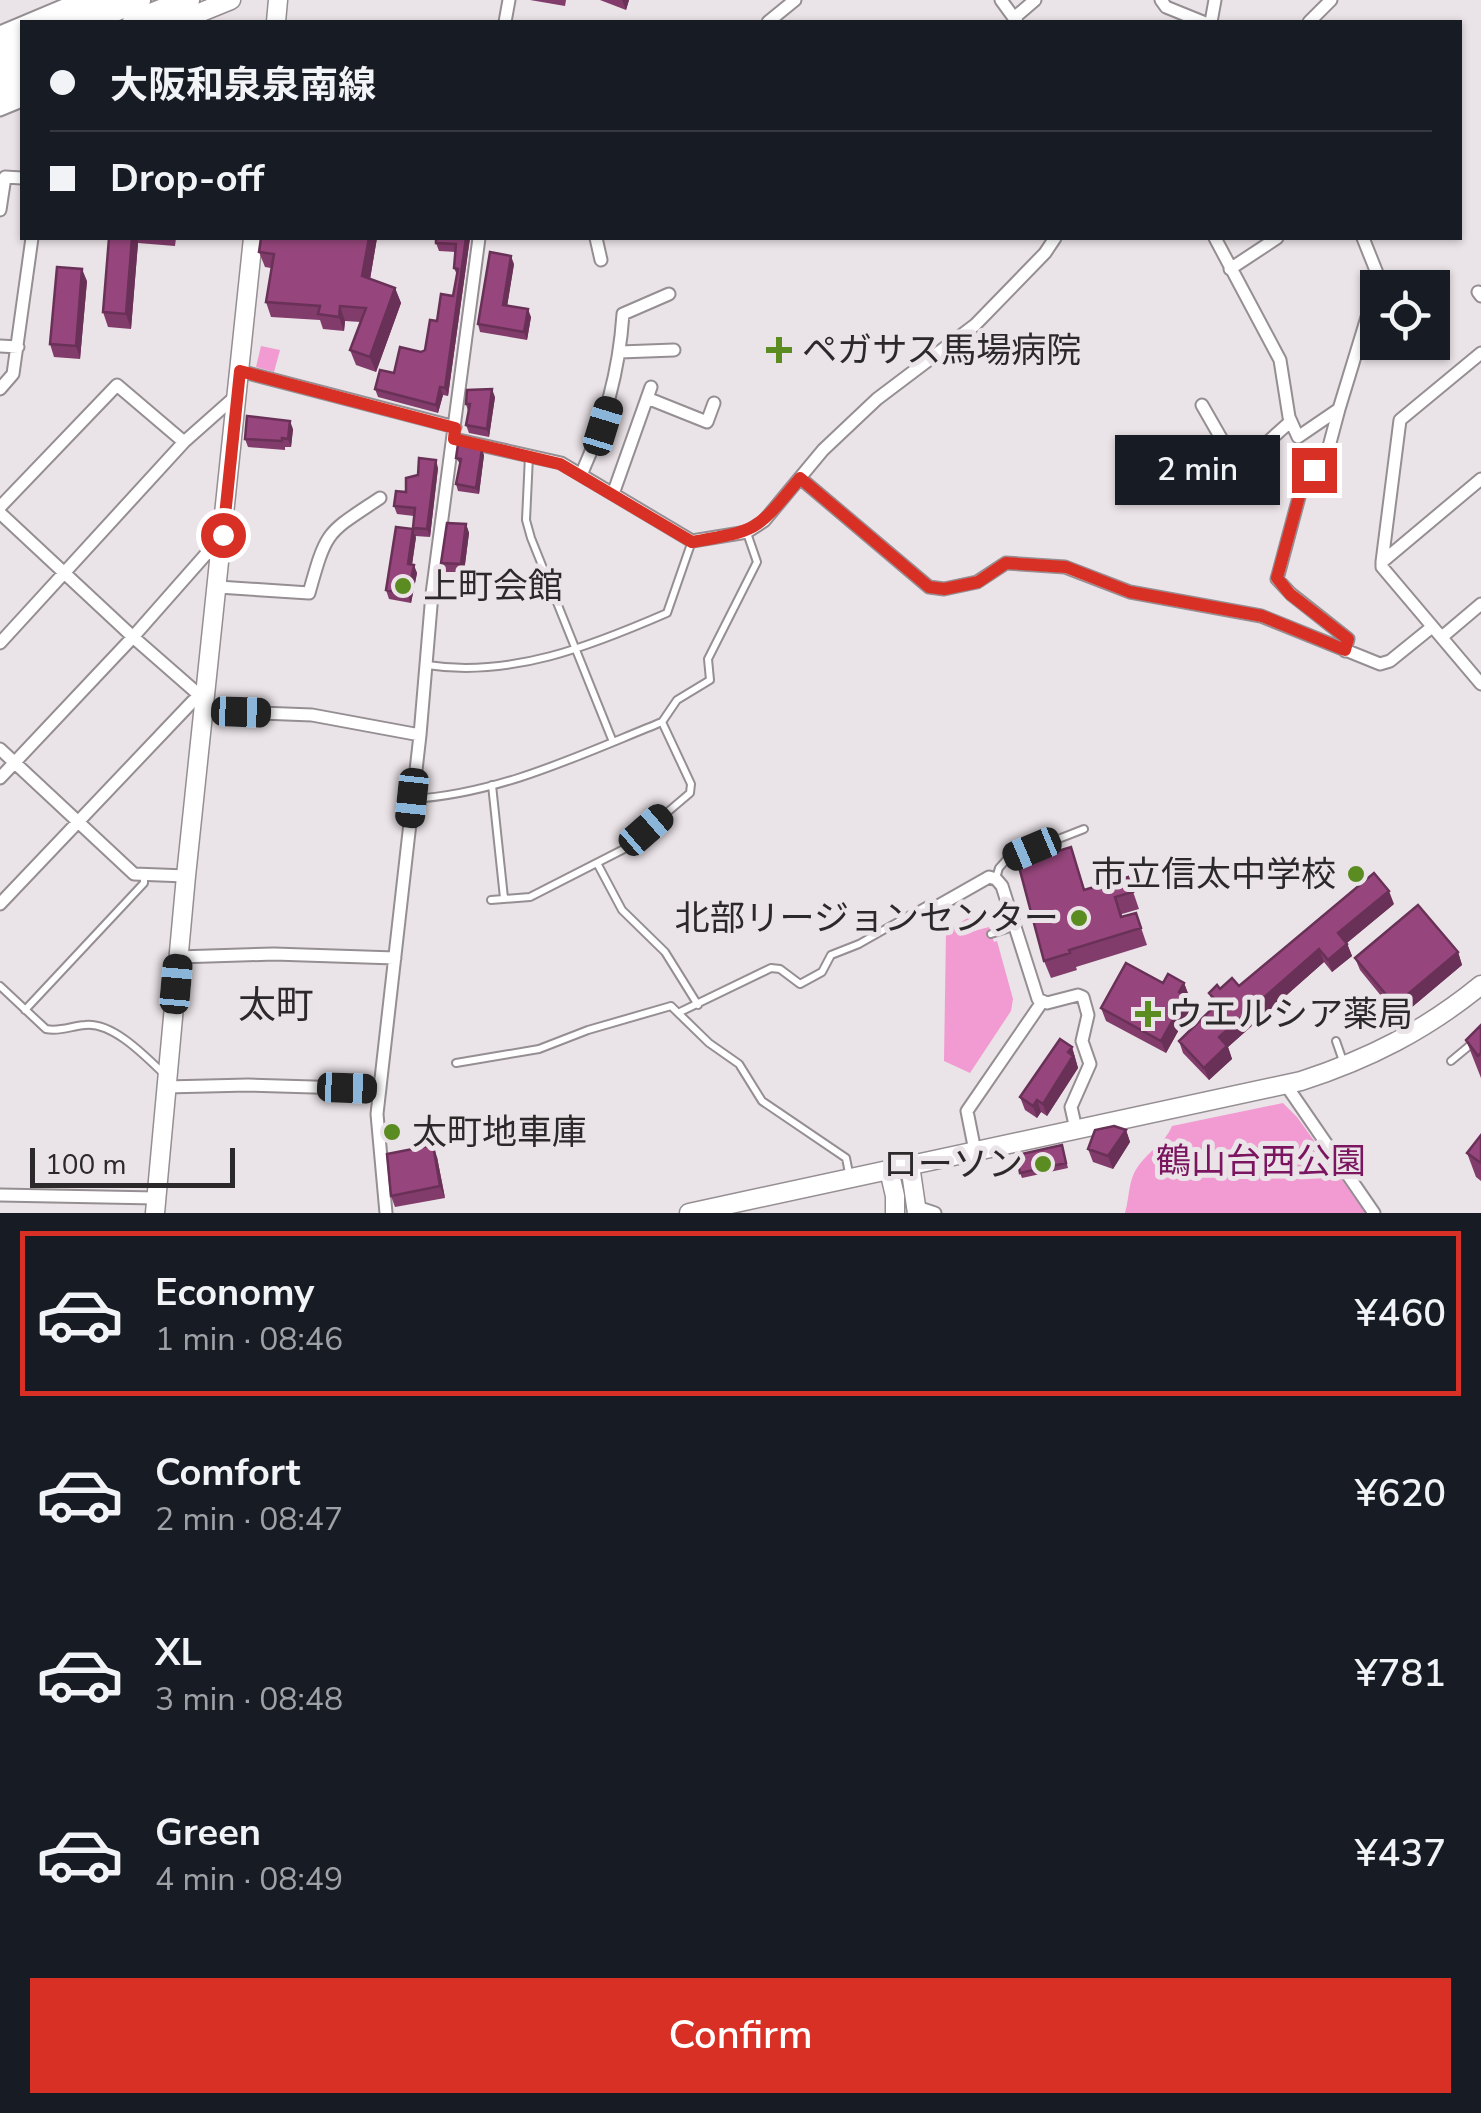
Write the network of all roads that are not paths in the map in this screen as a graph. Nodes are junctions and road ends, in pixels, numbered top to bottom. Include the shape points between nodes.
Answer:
1 (76, 0) edge
2 (103, 0) edge
3 (139, 0) edge
4 (231, 0) edge
5 (795, 0) edge
6 (1002, 0) edge
7 (1035, 0) edge
8 (1161, 0) edge
9 (1330, 0) edge
10 (199, 4) edge
11 (28, 20) edge
12 (55, 20) edge
13 (90, 20) edge
14 (141, 20) edge
15 (179, 20) edge
16 (770, 20) edge
17 (1016, 20) edge
18 (1198, 20) edge
19 (1313, 20) edge
20 (20, 178) edge
21 (0, 210) edge
22 (32, 240) edge
23 (253, 240) edge
24 (479, 240) edge
25 (596, 240) edge
26 (1055, 240) edge
27 (1216, 240) edge
28 (1274, 240) edge
29 (1363, 240) edge
30 (601, 260) dead end
31 (1230, 269) junction
32 (669, 294) dead end
33 (0, 346) edge
34 (18, 348) junction
35 (674, 350) dead end
36 (620, 352) junction
37 (1481, 353) edge
38 (240, 371) junction
39 (0, 388) edge
40 (237, 395) junction
41 (714, 402) dead end
42 (1202, 405) dead end
43 (1338, 409) junction
44 (1291, 421) junction
45 (455, 433) junction
46 (184, 442) junction
47 (529, 456) junction
48 (581, 475) junction
49 (800, 478) junction
50 (1481, 480) edge
51 (614, 494) junction
52 (380, 498) dead end
53 (0, 510) edge
54 (747, 532) junction
55 (223, 535) junction
56 (692, 542) junction
57 (1382, 562) junction
58 (65, 574) junction
59 (218, 588) junction
60 (1481, 604) edge
61 (1437, 632) junction
62 (133, 637) junction
63 (0, 643) edge
64 (576, 648) junction
65 (1345, 650) junction
66 (426, 664) junction
67 (1481, 684) edge
68 (205, 705) junction
69 (662, 722) junction
70 (420, 735) junction
71 (613, 742) junction
72 (0, 749) edge
73 (14, 763) junction
74 (0, 778) edge
75 (492, 786) junction
76 (412, 798) junction
77 (78, 822) junction
78 (1084, 830) dead end
79 (597, 863) junction
80 (144, 874) junction
81 (186, 876) junction
82 (996, 879) junction
83 (504, 898) junction
84 (490, 900) dead end
85 (0, 904) edge
86 (938, 906) joint
87 (1014, 926) junction
88 (991, 934) dead end
89 (178, 957) junction
90 (396, 958) junction
91 (1481, 985) edge
92 (0, 986) edge
93 (1042, 1002) junction
94 (698, 1005) junction
95 (25, 1010) junction
96 (680, 1012) junction
97 (1481, 1036) edge
98 (1336, 1041) dead end
99 (1451, 1061) dead end
100 (456, 1063) dead end
101 (1345, 1067) junction
102 (167, 1082) junction
103 (1286, 1085) junction
104 (380, 1089) junction
105 (1076, 1129) junction
106 (975, 1151) junction
107 (910, 1165) junction
108 (888, 1170) junction
109 (850, 1179) junction
110 (0, 1195) edge
111 (155, 1206) edge
112 (923, 1211) edge
113 (386, 1213) edge
114 (688, 1213) edge
115 (896, 1213) edge
116 (1374, 1213) edge

1 - 11 street
2 - 12 main road
3 - 13 highway
4 - 10 main road
5 - 16 street
6 - 17 street
7 - 17 street
8 - 18 street
9 - 19 street
10 - 14 highway
10 - 15 main road
20 - 21 street via 4,176
22 - 34 street
23 - 38 main road
24 - 45 street
25 - 30 street
26 - 49 street via 975,324 877,399
27 - 31 street
28 - 31 street
29 - 43 street via 1378,278
31 - 44 street via 1280,360
32 - 36 street via 623,314
33 - 34 street
34 - 39 street via 14,374
35 - 36 street
36 - 48 street via 603,426
37 - 57 street via 1400,420
38 - 40 main road
38 - 45 street
40 - 46 street
40 - 55 main road
41 - 51 street via 707,422 649,393
42 - 44 street via 1242,474
43 - 44 street via 1298,438
43 - 65 street via 1328,454 1302,486 1277,578 1348,639
45 - 47 street
45 - 66 street
46 - 53 street via 117,384
46 - 58 street
47 - 48 street
47 - 64 lane via 526,520
48 - 51 street
49 - 54 street
49 - 65 street via 929,587 978,582 1006,563 1066,567 1130,592 1262,616
50 - 57 street
51 - 56 street
52 - 59 street via 323,541 309,593
53 - 58 street
54 - 56 street
54 - 69 lane via 758,562 708,659 710,680 677,700
55 - 59 main road
55 - 62 street
56 - 64 lane via 666,613
57 - 61 street
58 - 62 street
58 - 63 street
59 - 68 main road
60 - 61 street
61 - 65 street via 1380,664
61 - 67 street
62 - 68 street
62 - 73 street
64 - 66 lane via 493,668
64 - 71 lane
66 - 70 street
68 - 70 street
68 - 77 street via 193,701
68 - 81 main road
69 - 71 lane
69 - 79 lane via 690,792 624,849
70 - 76 street
71 - 75 lane
72 - 73 street
73 - 74 street
73 - 77 street
75 - 76 lane
75 - 83 lane
76 - 90 street
77 - 80 street via 134,874
77 - 85 street
78 - 82 lane via 1008,859
79 - 83 lane via 530,897
79 - 94 lane via 622,910 665,952
80 - 81 street
80 - 95 lane via 144,884
81 - 89 main road
82 - 86 street
82 - 87 street
83 - 84 lane
86 - 94 lane via 830,955 822,972 800,984 772,968
87 - 88 lane
87 - 93 street
89 - 90 street
89 - 102 main road
90 - 104 street
91 - 101 main road via 1422,1030
92 - 95 lane
93 - 105 street via 1084,997 1082,1041 1090,1064 1071,1107
93 - 106 street via 966,1111
94 - 96 lane
95 - 102 lane via 46,1030 90,1024 126,1040
96 - 100 lane via 671,1006 539,1049
96 - 109 lane via 739,1064 762,1101 846,1158
97 - 99 lane
98 - 101 lane
101 - 103 main road
102 - 104 street
102 - 111 main road
103 - 105 main road
103 - 116 street
104 - 113 street
105 - 106 main road
106 - 107 main road
107 - 108 main road
107 - 112 main road
108 - 109 main road
108 - 115 main road
109 - 114 main road
110 - 111 street

